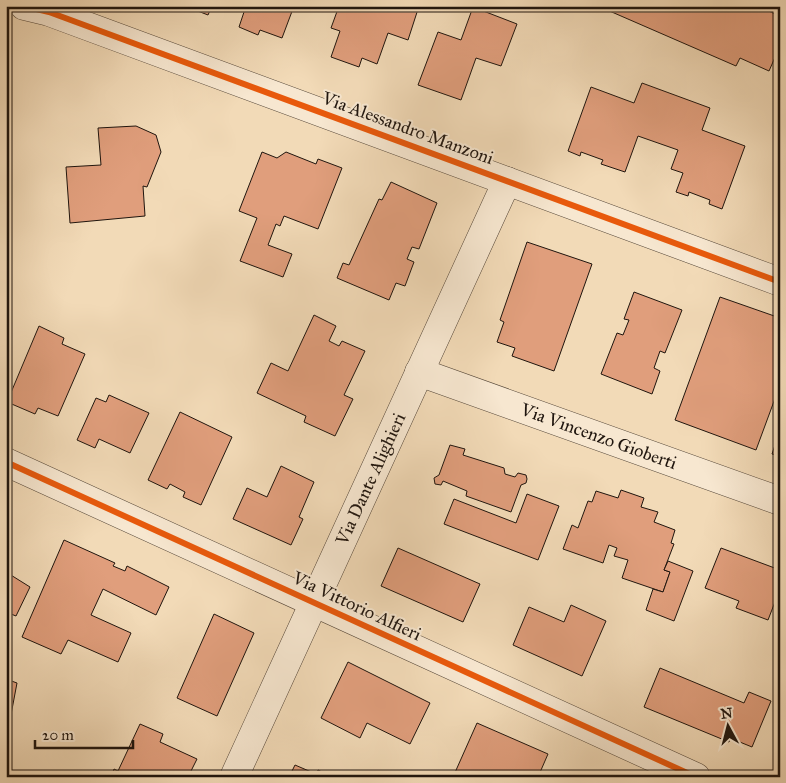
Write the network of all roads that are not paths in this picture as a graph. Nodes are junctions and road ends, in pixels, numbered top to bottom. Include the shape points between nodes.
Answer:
1 (24, 6) edge
2 (507, 181) junction
3 (780, 282) edge
4 (419, 372) junction
5 (6, 462) edge
6 (780, 501) edge
7 (314, 602) junction
8 (234, 777) edge
9 (696, 777) edge

1 - 2 street, Via Alessandro Manzoni
2 - 3 street, Via Alessandro Manzoni
2 - 4 street, Via Dante Alighieri
4 - 6 street, Via Vincenzo Gioberti
4 - 7 street, Via Dante Alighieri
5 - 7 street, Via Vittorio Alfieri
7 - 8 street, Via Dante Alighieri
7 - 9 street, Via Vittorio Alfieri

